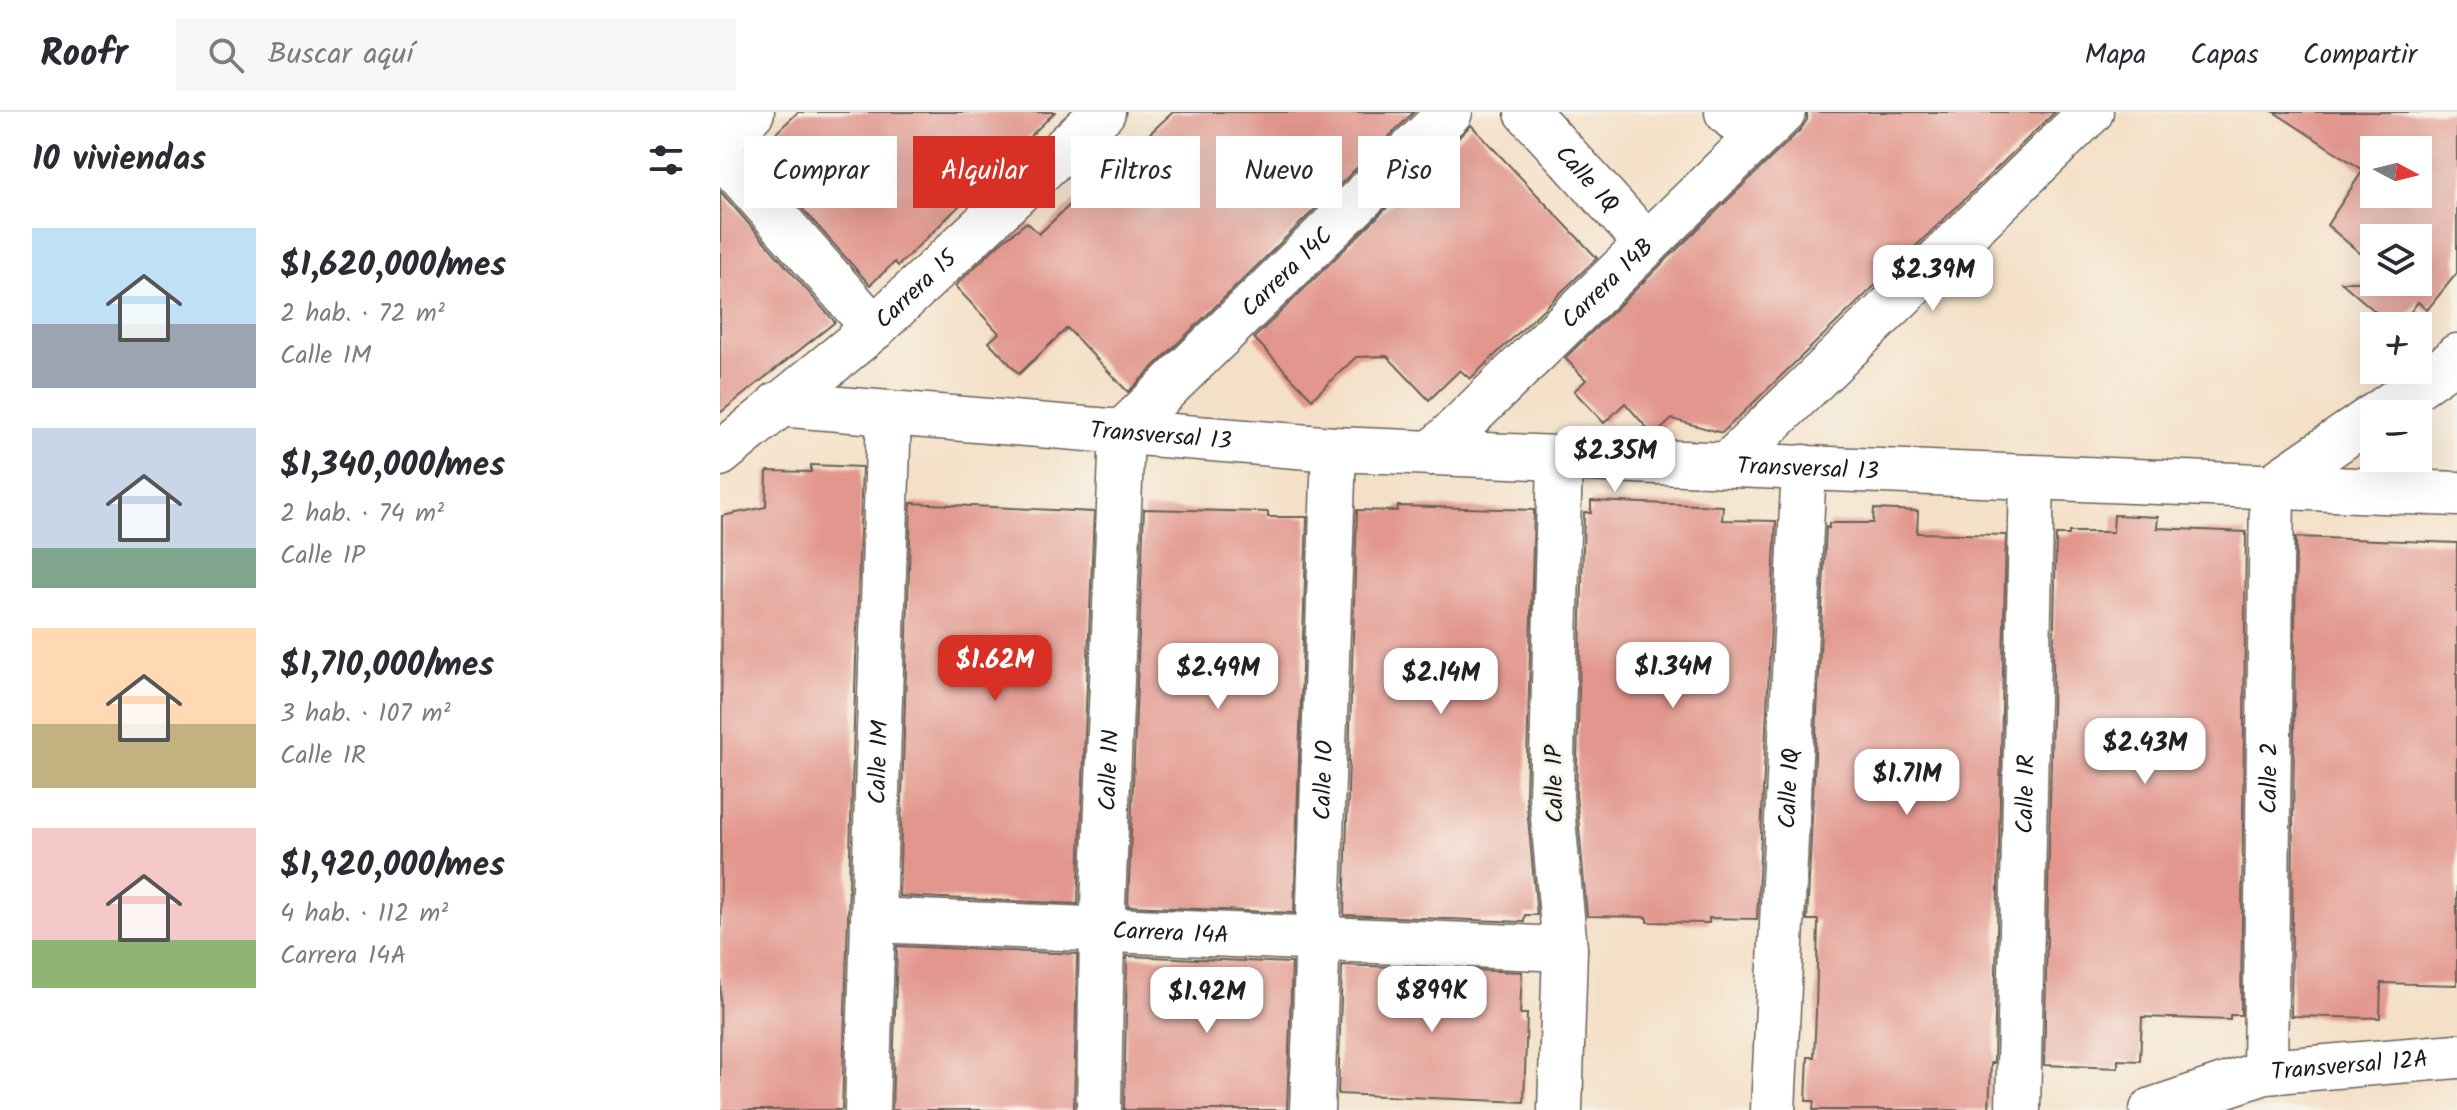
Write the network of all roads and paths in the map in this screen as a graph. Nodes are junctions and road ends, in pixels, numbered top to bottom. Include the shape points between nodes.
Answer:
1 (752, 112) edge
2 (1103, 112) edge
3 (1450, 112) edge
4 (1527, 112) edge
5 (2091, 112) edge
6 (1755, 121) edge
7 (720, 141) edge
8 (720, 153) edge
9 (1647, 244) junction
10 (874, 328) junction
11 (2456, 359) edge
12 (2397, 400) edge
13 (778, 404) junction
14 (889, 413) junction
15 (2360, 425) edge
16 (1122, 432) junction
17 (1334, 449) junction
18 (1432, 453) junction
19 (720, 454) edge
20 (1560, 458) junction
21 (1728, 464) junction
22 (1804, 467) junction
23 (2032, 477) junction
24 (2272, 486) junction
25 (2457, 494) edge
26 (873, 920) junction
27 (1102, 930) junction
28 (1318, 939) junction
29 (1565, 949) junction
30 (2457, 1056) edge
31 (2265, 1072) junction
32 (867, 1110) edge
33 (1099, 1110) edge
34 (1312, 1110) edge
35 (1560, 1110) edge
36 (1773, 1110) edge
37 (2018, 1110) edge
38 (2152, 1110) edge

1 - 7 street
2 - 10 street, Carrera 15
3 - 16 street, Carrera 14C
4 - 9 street, Calle 1Q
5 - 21 street
6 - 9 street, Carrera 14B
8 - 10 street
9 - 18 street, Carrera 14B
10 - 13 street, Carrera 15
11 - 12 street
13 - 14 street, Transversal 13
13 - 19 street, Carrera 15
14 - 16 street, Transversal 13
14 - 26 street, Calle 1M
15 - 24 street
16 - 17 street, Transversal 13
16 - 27 street, Calle 1N
17 - 18 street, Transversal 13
17 - 28 street, Calle 1O
18 - 20 street, Transversal 13
20 - 21 street, Transversal 13
20 - 29 street, Calle 1P via 1551,796
21 - 22 street, Transversal 13
22 - 23 street, Transversal 13
22 - 36 street, Calle 1Q
23 - 24 street, Transversal 13
23 - 37 street, Calle 1R
24 - 25 street, Transversal 13
24 - 31 street, Calle 2
26 - 27 street, Carrera 14A
26 - 32 street, Calle 1M
27 - 28 street, Carrera 14A
27 - 33 street, Calle 1N
28 - 29 street, Carrera 14A
28 - 34 street, Calle 1O
29 - 35 street, Calle 1P
30 - 31 street, Transversal 12A
31 - 38 street, Transversal 12A

